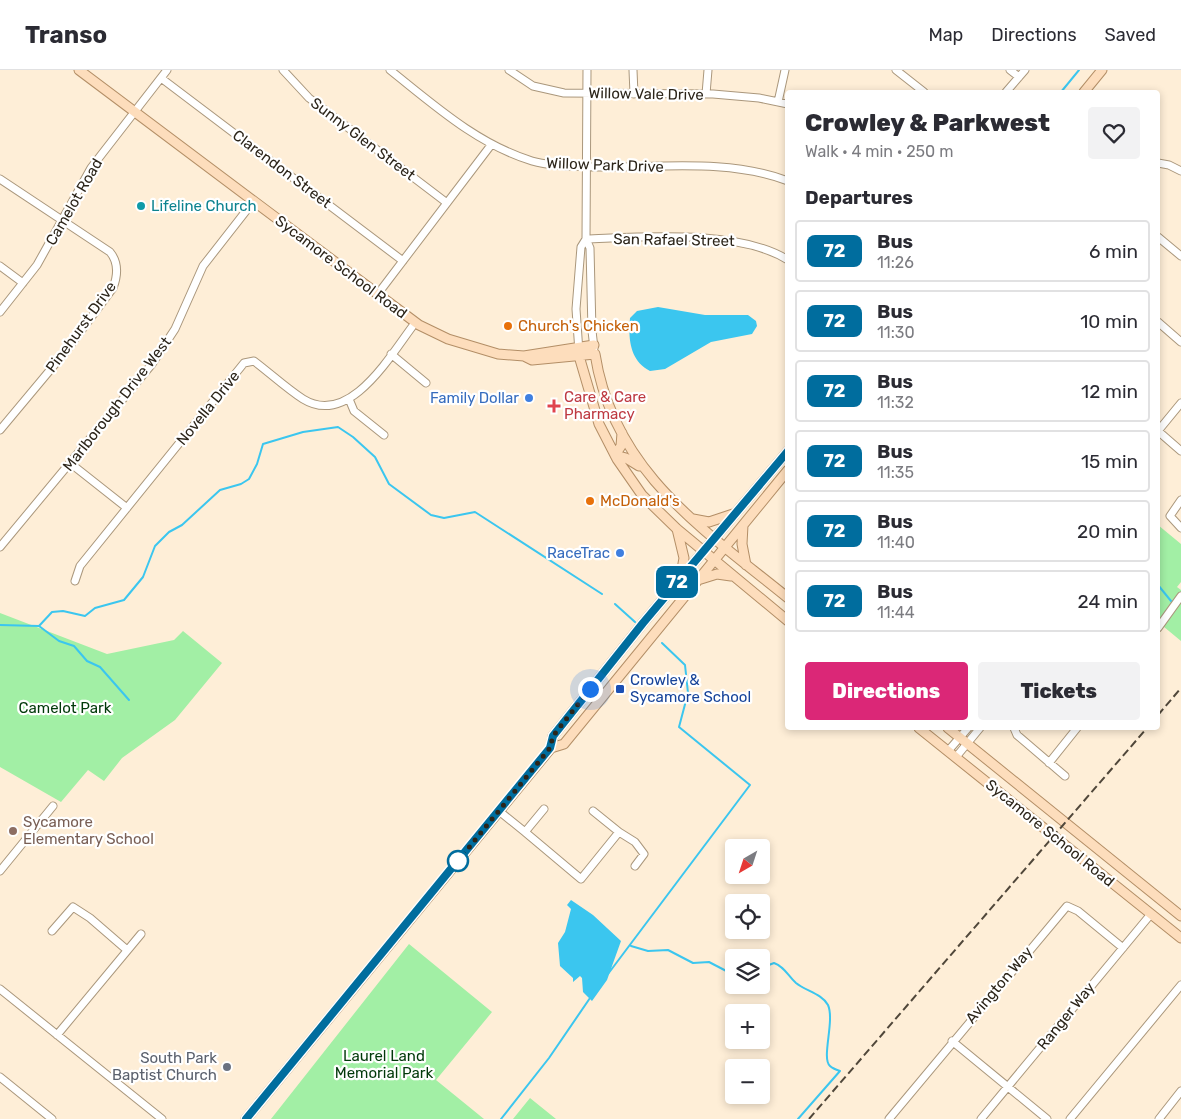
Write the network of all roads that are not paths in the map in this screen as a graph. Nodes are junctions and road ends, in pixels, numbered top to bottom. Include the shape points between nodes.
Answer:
1 (79, 70) edge
2 (167, 70) edge
3 (283, 70) edge
4 (390, 70) edge
5 (509, 70) edge
6 (587, 70) edge
7 (633, 70) edge
8 (708, 70) edge
9 (785, 70) edge
10 (896, 70) edge
11 (1010, 70) edge
12 (1025, 70) edge
13 (1102, 70) edge
14 (1019, 77) junction
15 (161, 78) junction
16 (921, 90) edge
17 (1008, 90) edge
18 (1086, 90) edge
19 (587, 94) junction
20 (634, 94) junction
21 (706, 94) junction
22 (778, 102) junction
23 (785, 103) edge
24 (135, 112) junction
25 (491, 145) junction
26 (1160, 163) edge
27 (587, 166) junction
28 (1181, 171) edge
29 (0, 180) edge
30 (785, 180) edge
31 (253, 202) junction
32 (447, 203) junction
33 (62, 220) junction
34 (586, 239) junction
35 (1160, 239) edge
36 (1181, 256) edge
37 (785, 259) edge
38 (403, 261) junction
39 (0, 266) edge
40 (23, 283) junction
41 (377, 295) junction
42 (0, 312) edge
43 (415, 323) junction
44 (1160, 326) edge
45 (1181, 342) edge
46 (594, 349) junction
47 (579, 351) junction
48 (391, 354) junction
49 (426, 383) dead end
50 (349, 399) junction
51 (1181, 403) edge
52 (1160, 429) edge
53 (0, 430) edge
54 (622, 433) junction
55 (1160, 433) edge
56 (384, 436) dead end
57 (1181, 451) edge
58 (785, 454) edge
59 (615, 455) junction
60 (70, 462) junction
61 (645, 472) junction
62 (785, 474) edge
63 (1181, 500) edge
64 (127, 508) junction
65 (734, 514) junction
66 (689, 518) junction
67 (743, 525) junction
68 (1181, 528) edge
69 (677, 529) junction
70 (713, 538) junction
71 (725, 547) junction
72 (0, 548) edge
73 (703, 551) junction
74 (714, 560) junction
75 (746, 564) junction
76 (733, 576) junction
77 (680, 579) junction
78 (698, 580) junction
79 (75, 581) dead end
80 (785, 596) edge
81 (1181, 596) edge
82 (785, 619) edge
83 (1160, 625) edge
84 (922, 730) edge
85 (950, 730) edge
86 (967, 730) edge
87 (977, 730) edge
88 (1015, 730) edge
89 (1075, 730) edge
90 (963, 740) junction
91 (550, 748) junction
92 (952, 754) junction
93 (1049, 763) junction
94 (1065, 776) dead end
95 (53, 806) dead end
96 (544, 809) dead end
97 (498, 811) junction
98 (593, 811) dead end
99 (524, 832) junction
100 (620, 832) junction
101 (635, 866) dead end
102 (0, 871) edge
103 (1151, 914) junction
104 (1181, 916) edge
105 (52, 931) dead end
106 (141, 934) dead end
107 (1181, 938) edge
108 (1123, 948) junction
109 (127, 950) junction
110 (1181, 985) edge
111 (0, 989) edge
112 (1174, 994) junction
113 (1181, 999) edge
114 (57, 1035) junction
115 (952, 1041) junction
116 (0, 1077) edge
117 (1008, 1087) junction
118 (1181, 1091) edge
119 (52, 1119) edge
120 (162, 1119) edge
121 (246, 1119) edge
122 (889, 1119) edge
123 (981, 1119) edge
124 (1047, 1119) edge
125 (1070, 1119) edge
126 (1159, 1119) edge

1 - 24 main road, Sycamore School Road
2 - 15 street, Camelot Road
3 - 32 street, Sunny Glen Street via 309,98
4 - 25 street, Willow Park Drive
5 - 19 street, Willow Vale Drive via 542,89
6 - 19 street
7 - 20 street
8 - 21 street
9 - 22 street
10 - 16 street
11 - 14 street
12 - 14 street
13 - 18 main road
14 - 17 street
15 - 24 street, Camelot Road
15 - 38 street, Clarendon Street
19 - 20 street, Willow Vale Drive
19 - 27 street
20 - 21 street, Willow Vale Drive
21 - 22 street, Willow Vale Drive
22 - 23 street, Willow Vale Drive
24 - 31 main road, Sycamore School Road
24 - 33 street, Camelot Road via 91,168
25 - 27 street, Willow Park Drive via 533,161
25 - 32 street
26 - 28 street
27 - 30 street, Willow Park Drive via 738,169
27 - 34 street
29 - 33 street, Pinehurst Drive
31 - 41 main road, Sycamore School Road
31 - 60 street, Marlborough Drive West via 203,266 175,329 152,364
32 - 38 street
33 - 40 street, Camelot Road
33 - 53 street, Pinehurst Drive via 110,252 115,259 117,277 113,288 66,351
34 - 37 street, San Rafael Street via 714,238 757,245
34 - 46 street via 590,248
34 - 47 street via 581,247 576,309
35 - 36 street
38 - 41 street
39 - 40 street
40 - 42 street, Camelot Road
41 - 43 main road, Sycamore School Road
43 - 47 main road, Sycamore School Road via 483,351 532,360
43 - 48 street, Novella Drive
44 - 45 street
46 - 47 main road, Sycamore School Road
46 - 54 main road via 606,395
47 - 59 main road via 590,400
48 - 49 street
48 - 50 street, Novella Drive via 356,396
50 - 56 street via 354,411
50 - 64 street, Novella Drive via 321,406 304,399 254,361 244,363
51 - 52 street
54 - 59 main road via 621,446
54 - 61 main road
55 - 57 street
58 - 65 main road
59 - 61 main road via 626,458
59 - 69 main road via 642,495
60 - 64 street
60 - 72 street, Marlborough Drive West
61 - 66 main road
62 - 67 main road
63 - 68 street via 1170,516
64 - 79 street, Novella Drive via 80,566
65 - 66 main road via 709,522
65 - 70 main road
66 - 70 main road
67 - 71 main road
67 - 75 main road
69 - 73 main road
69 - 77 main road via 684,558
70 - 71 main road
70 - 73 main road
71 - 74 main road
71 - 75 main road
73 - 74 main road
73 - 77 main road
74 - 76 main road
74 - 78 main road
75 - 80 main road
76 - 78 main road via 717,574
76 - 82 main road
77 - 91 main road via 553,736
78 - 91 main road via 564,744
81 - 83 street
84 - 92 main road, Sycamore School Road
85 - 90 main road, Sycamore School Road
86 - 90 street
87 - 90 street
88 - 93 street
89 - 93 street
90 - 92 street
90 - 104 main road, Sycamore School Road
91 - 97 main road
92 - 103 main road, Sycamore School Road
93 - 94 street
95 - 102 street
96 - 99 street
97 - 99 street
97 - 121 main road
98 - 100 street
99 - 100 street via 581,879
100 - 101 street via 635,842 644,854
103 - 107 main road, Sycamore School Road
103 - 108 street, Ranger Way
105 - 109 street via 73,907
106 - 109 street
108 - 115 street, Avington Way via 1078,911 1067,906
108 - 117 street, Ranger Way
109 - 114 street
110 - 112 street
111 - 114 street
112 - 113 street
112 - 125 street
114 - 120 street
115 - 117 street
115 - 122 street, Avington Way
116 - 119 street
117 - 123 street, Ranger Way
117 - 124 street
118 - 126 street

